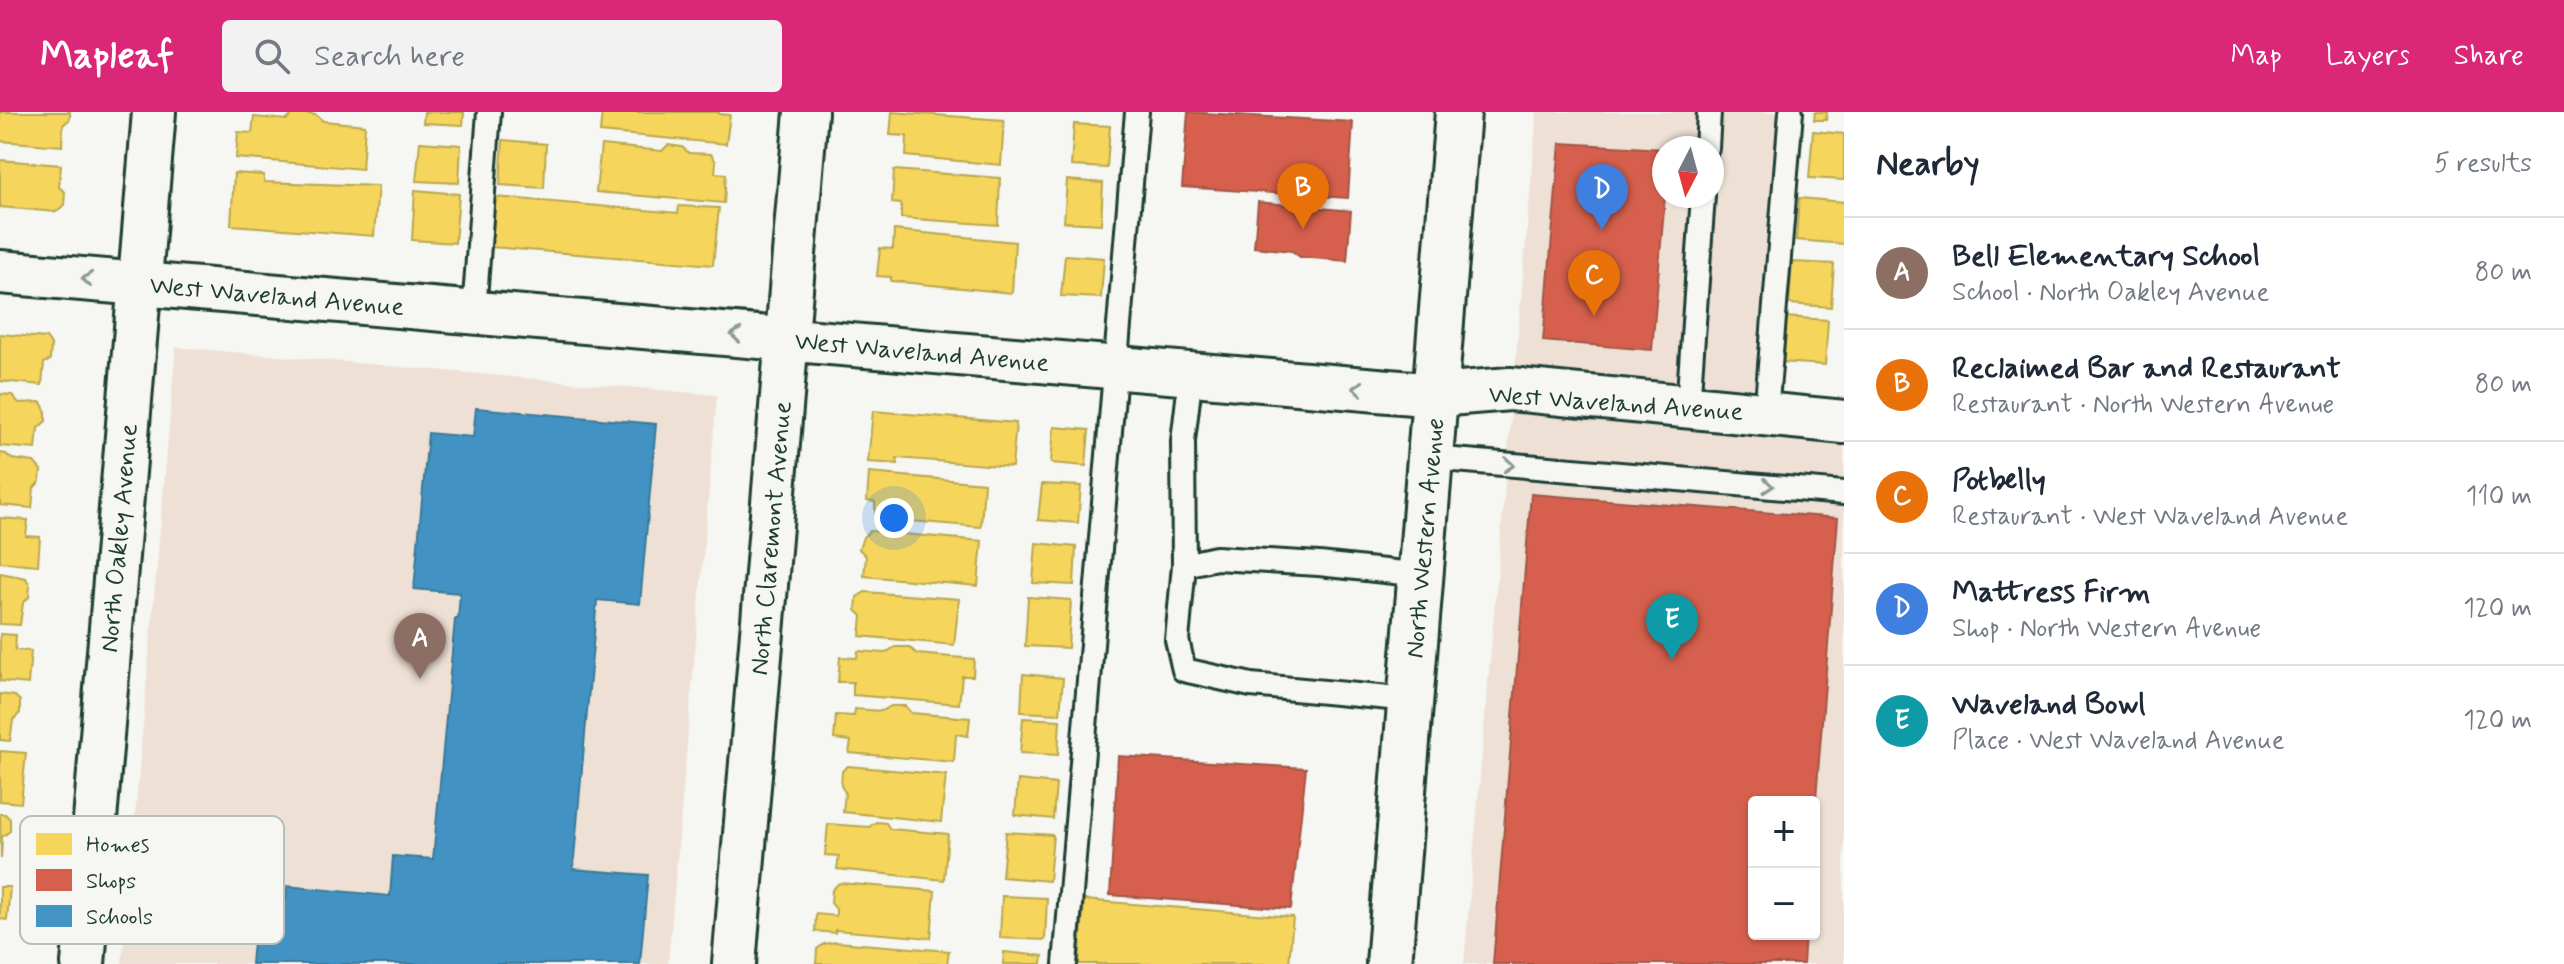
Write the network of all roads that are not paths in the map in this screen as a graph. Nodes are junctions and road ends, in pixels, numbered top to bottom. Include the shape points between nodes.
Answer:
1 (154, 112) edge
2 (489, 112) edge
3 (806, 112) edge
4 (1137, 112) edge
5 (1458, 112) edge
6 (1709, 112) edge
7 (1791, 112) edge
8 (1708, 136) edge
9 (1702, 208) edge
10 (0, 272) edge
11 (139, 284) junction
12 (474, 312) junction
13 (787, 339) junction
14 (1116, 368) junction
15 (1191, 374) junction
16 (1436, 395) junction
17 (1688, 407) junction
18 (1766, 414) junction
19 (1844, 422) edge
20 (1431, 458) junction
21 (1844, 493) edge
22 (1184, 565) junction
23 (1422, 575) junction
24 (1411, 700) junction
25 (95, 816) edge
26 (85, 944) edge
27 (83, 964) edge
28 (734, 964) edge
29 (1065, 964) edge
30 (1389, 964) edge

1 - 11 street, North Oakley Avenue
2 - 12 lane
3 - 13 street, North Claremont Avenue
4 - 14 lane
5 - 16 main road, North Western Avenue
6 - 8 lane
7 - 18 lane
9 - 17 lane
11 -> 10 street, West Waveland Avenue
11 - 12 street, West Waveland Avenue
11 - 25 street, North Oakley Avenue
13 -> 12 street, West Waveland Avenue
13 - 14 street, West Waveland Avenue
13 - 28 street, North Claremont Avenue
14 - 15 street, West Waveland Avenue
14 - 29 lane
16 -> 15 street, West Waveland Avenue
15 - 22 lane via 1183,441
16 - 17 street, West Waveland Avenue via 1510,389
16 - 20 main road, North Western Avenue
17 - 18 street, West Waveland Avenue
18 - 19 street, West Waveland Avenue
20 -> 21 lane
20 - 23 main road, North Western Avenue
22 - 23 lane via 1216,558
22 - 24 lane via 1177,640 1184,670 1251,685
23 - 24 main road, North Western Avenue
24 - 30 main road, North Western Avenue
26 - 27 street, North Oakley Avenue

